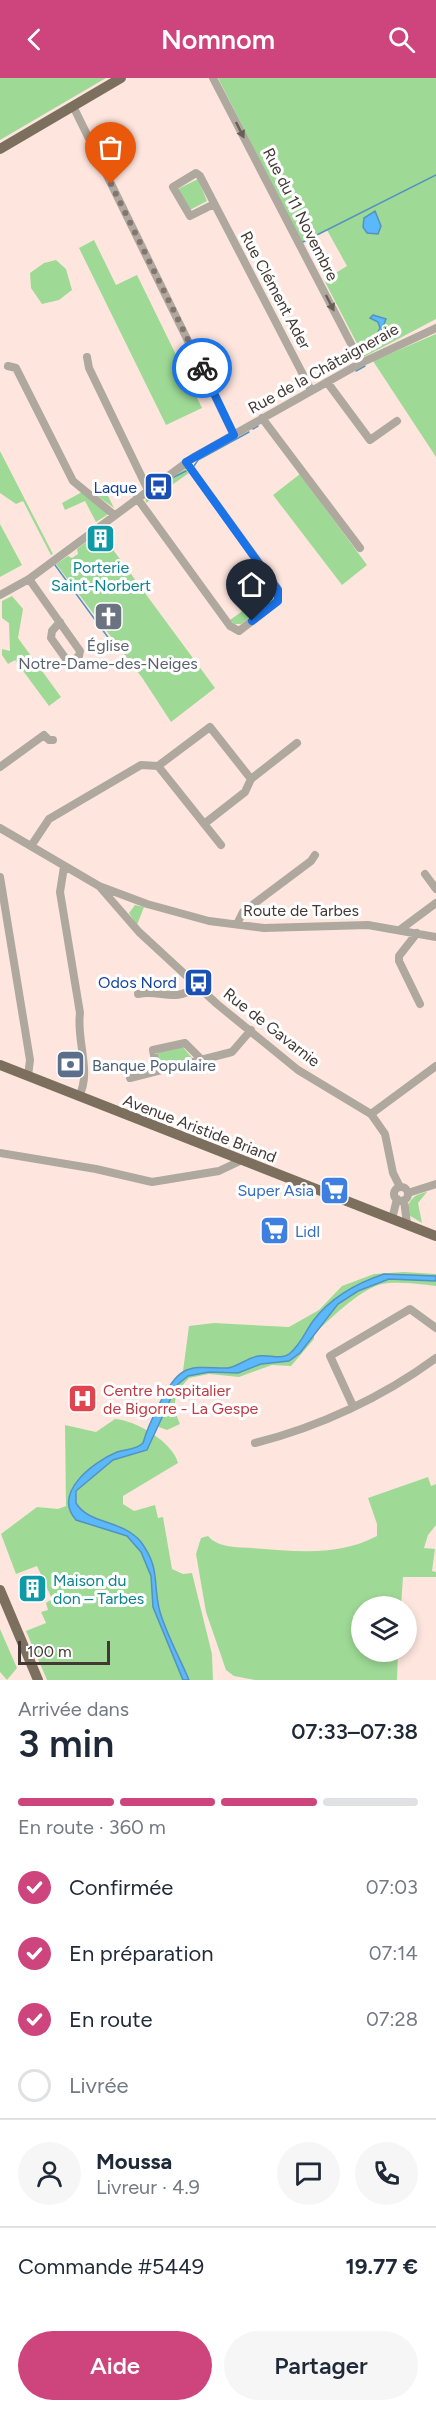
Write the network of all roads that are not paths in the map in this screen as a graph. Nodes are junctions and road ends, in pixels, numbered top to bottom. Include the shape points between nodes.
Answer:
1 (120, 78) edge
2 (213, 78) edge
3 (74, 106) junction
4 (0, 150) edge
5 (214, 204) junction
6 (436, 328) edge
7 (87, 357) dead end
8 (361, 363) junction
9 (8, 366) dead end
10 (327, 382) junction
11 (311, 390) junction
12 (262, 418) junction
13 (397, 421) dead end
14 (234, 435) junction
15 (186, 462) junction
16 (148, 490) junction
17 (137, 498) junction
18 (113, 514) junction
19 (360, 548) dead end
20 (29, 579) junction
21 (0, 595) edge
22 (60, 622) dead end
23 (53, 740) dead end
24 (297, 743) dead end
25 (0, 766) edge
26 (158, 766) junction
27 (251, 778) junction
28 (204, 824) junction
29 (0, 829) edge
30 (221, 845) dead end
31 (31, 846) junction
32 (315, 855) dead end
33 (64, 867) junction
34 (425, 873) dead end
35 (0, 877) edge
36 (99, 886) junction
37 (436, 889) edge
38 (127, 897) junction
39 (436, 903) edge
40 (116, 908) junction
41 (130, 923) junction
42 (237, 924) junction
43 (401, 929) junction
44 (417, 933) junction
45 (436, 937) edge
46 (197, 986) junction
47 (138, 994) dead end
48 (420, 1004) dead end
49 (251, 1030) junction
50 (201, 1059) junction
51 (0, 1065) edge
52 (436, 1066) edge
53 (157, 1071) junction
54 (28, 1076) junction
55 (130, 1078) dead end
56 (79, 1096) junction
57 (371, 1114) junction
58 (0, 1153) edge
59 (242, 1160) junction
60 (436, 1184) edge
61 (403, 1197) junction
62 (390, 1218) junction
63 (407, 1224) junction
64 (436, 1236) edge
65 (436, 1328) edge
66 (436, 1358) edge
67 (353, 1406) junction
68 (255, 1443) dead end
69 (0, 1590) edge
70 (0, 1608) edge
71 (31, 1680) edge
72 (39, 1680) edge

1 - 3 main road
2 -> 8 street, Rue du 11 Novembre
3 - 4 main road
3 - 14 street
5 - 5 street, Rue Clément Ader via 196,173 173,187 190,216
5 - 11 street, Rue Clément Ader
6 - 8 street, Rue de la Châtaigneraie
7 - 16 street
8 - 10 street, Rue de la Châtaigneraie
9 - 18 street via 16,368 72,481
10 - 11 street, Rue de la Châtaigneraie
10 - 13 street via 370,440
11 - 12 street, Rue de la Châtaigneraie
12 - 14 street, Rue de la Châtaigneraie
12 - 19 street
14 - 15 street, Rue de la Châtaigneraie
15 - 16 street, Rue de la Châtaigneraie
15 - 17 street via 278,590 278,601 239,631 230,626
16 - 17 street, Rue de la Châtaigneraie
17 - 18 street, Rue de la Châtaigneraie
18 - 20 street, Rue de la Châtaigneraie
20 - 21 street, Rue de la Châtaigneraie
20 - 22 street
23 - 25 street via 44,735
24 - 27 street
26 - 27 street via 210,727
26 - 28 street
26 - 31 street via 141,765 48,819
27 - 28 street via 245,792
28 - 30 street
29 - 31 street, Route de Tarbes
31 - 33 street, Route de Tarbes
32 - 42 street via 243,912
33 - 36 street, Route de Tarbes
33 - 56 street via 60,892 80,1013 78,1030 85,1079
34 - 37 street
35 - 54 street via 30,1060
36 - 38 street, Route de Tarbes
36 - 40 street, Rue de Gavarnie
38 - 40 street via 116,902
38 - 41 street
38 - 42 street, Route de Tarbes via 209,921
39 - 43 street
40 - 41 street, Rue de Gavarnie
41 - 46 street, Rue de Gavarnie
42 - 43 street, Route de Tarbes via 264,928 368,925
43 - 44 street, Route de Tarbes
44 - 45 street, Route de Tarbes
44 - 48 street via 399,956 399,962
46 - 47 street via 178,996
46 - 49 street, Rue de Gavarnie
49 - 50 street via 232,1052
49 - 57 street, Rue de Gavarnie via 298,1070
50 - 53 street
50 - 53 street via 185,1043 153,1050
51 - 54 main road, Avenue Aristide Briand
52 - 57 street
53 - 55 street
54 - 56 main road, Avenue Aristide Briand
56 - 59 main road, Avenue Aristide Briand
57 - 61 street, Rue de Gavarnie via 385,1134 400,1187 394,1193
58 - 59 street via 152,1182 219,1171
59 - 62 main road, Avenue Aristide Briand
60 - 61 street
61 - 62 street, Rue de Gavarnie
61 - 63 street, Rue de Gavarnie
62 - 63 main road, Avenue Aristide Briand
63 - 64 main road, Avenue Aristide Briand
65 - 67 street via 410,1309 330,1356
66 - 67 street via 399,1385
67 - 68 street via 294,1433
69 - 72 main road
70 - 71 main road

